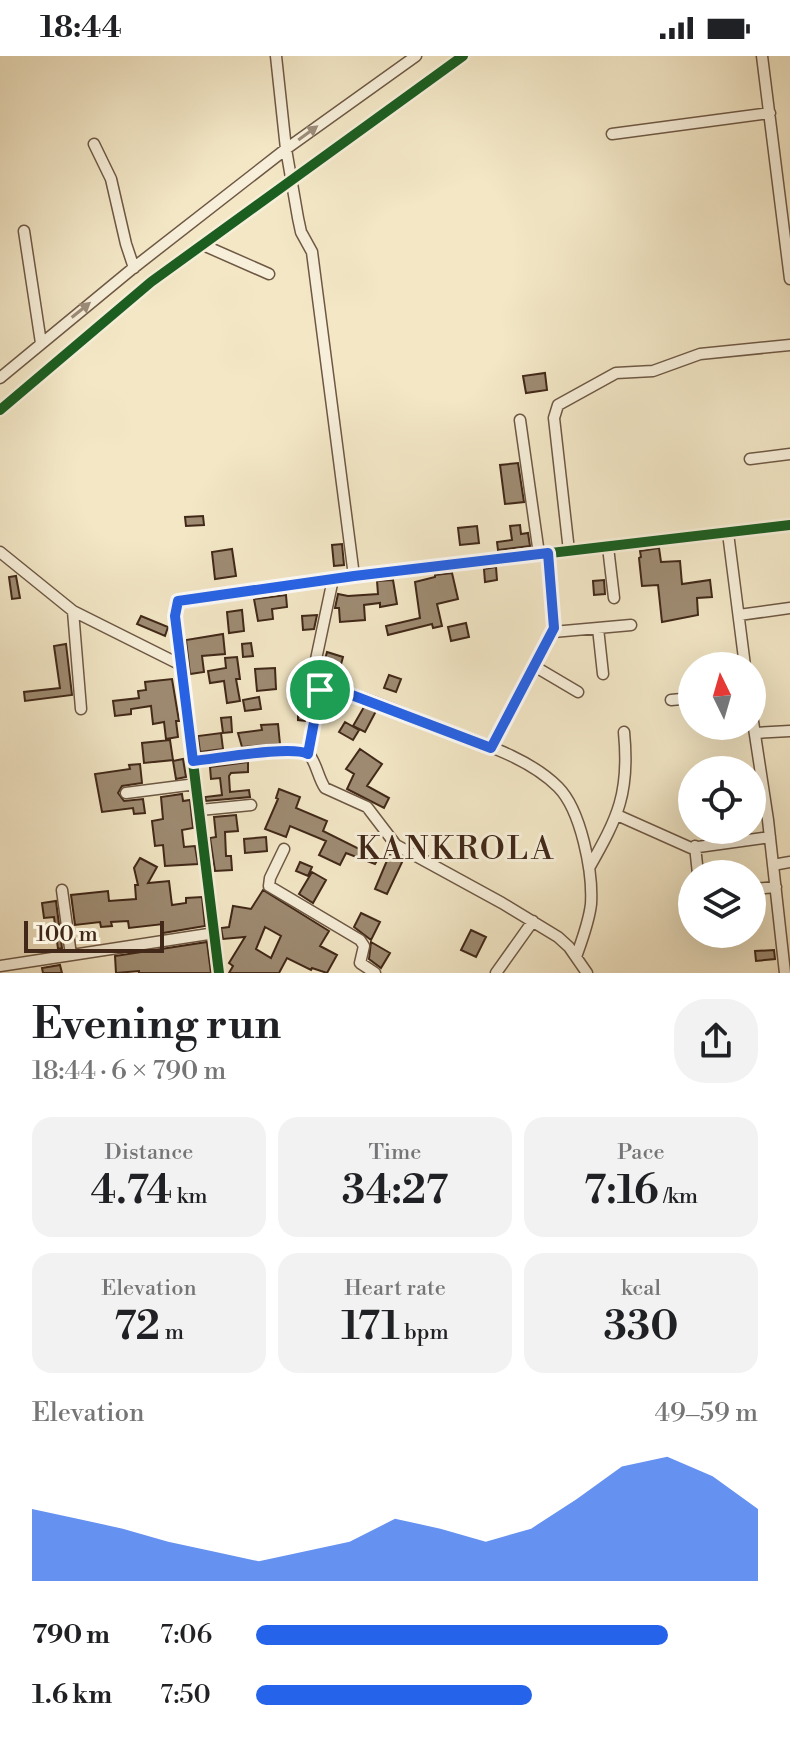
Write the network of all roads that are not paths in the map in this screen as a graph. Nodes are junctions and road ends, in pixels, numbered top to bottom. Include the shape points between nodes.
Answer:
1 (276, 56) edge
2 (416, 56) edge
3 (463, 56) edge
4 (762, 56) edge
5 (770, 113) junction
6 (612, 134) dead end
7 (94, 144) dead end
8 (286, 149) junction
9 (292, 178) junction
10 (24, 231) dead end
11 (203, 245) junction
12 (134, 268) junction
13 (269, 274) dead end
14 (790, 279) edge
15 (41, 343) junction
16 (790, 345) edge
17 (0, 378) edge
18 (0, 410) edge
19 (520, 420) dead end
20 (790, 454) edge
21 (750, 459) dead end
22 (790, 525) edge
23 (728, 533) junction
24 (608, 547) junction
25 (569, 551) junction
26 (0, 552) edge
27 (544, 554) junction
28 (354, 576) junction
29 (333, 579) junction
30 (614, 598) dead end
31 (790, 608) edge
32 (73, 611) junction
33 (739, 615) junction
34 (631, 625) dead end
35 (598, 628) junction
36 (553, 632) junction
37 (743, 652) edge
38 (181, 665) junction
39 (534, 666) junction
40 (603, 674) dead end
41 (320, 690) junction
42 (578, 692) dead end
43 (678, 699) edge
44 (671, 700) dead end
45 (81, 709) dead end
46 (790, 731) edge
47 (624, 732) dead end
48 (766, 732) edge
49 (756, 740) edge
50 (491, 748) junction
51 (308, 754) junction
52 (193, 761) junction
53 (196, 784) junction
54 (126, 793) dead end
55 (251, 805) dead end
56 (200, 810) junction
57 (617, 815) junction
58 (770, 837) junction
59 (695, 846) junction
60 (284, 849) dead end
61 (696, 860) edge
62 (790, 862) edge
63 (773, 865) junction
64 (589, 868) junction
65 (776, 887) junction
66 (766, 888) edge
67 (62, 890) dead end
68 (533, 921) junction
69 (215, 933) junction
70 (71, 955) junction
71 (0, 966) edge
72 (581, 968) edge
73 (219, 973) edge
74 (375, 973) edge
75 (496, 973) edge
76 (785, 973) edge

1 - 8 street
8 -> 2 street
3 - 9 street
4 - 5 street
5 - 6 street
5 - 14 street
7 - 12 street via 111,179
8 - 9 street
8 - 12 street
9 - 11 street
9 - 28 street via 301,232 312,252
10 - 15 street
11 - 13 street
11 - 18 street via 151,282
15 -> 12 street
15 - 17 street
16 - 25 street via 700,354 653,371 616,373 558,405 554,418
19 - 27 street
20 - 21 street
22 - 23 street
23 - 24 street
23 - 33 street
24 - 25 street
24 - 30 street
25 - 27 street
26 - 32 street
27 - 28 street
27 - 36 street
28 - 29 street
29 - 38 street via 178,601
29 - 41 street via 311,683
31 - 33 street
32 - 38 street
32 - 45 street
33 - 37 street
34 - 35 street
35 - 36 street
35 - 40 street
36 - 39 street
38 - 52 street
39 - 42 street
39 - 50 street
41 - 50 street via 333,688
41 - 51 street
43 - 44 street
46 - 48 street
47 - 57 street via 626,783
49 - 58 street
50 - 64 street via 560,789 573,810
51 - 52 street
51 - 68 street via 325,788 374,813 396,845
52 - 53 street
53 - 54 street
53 - 56 street
55 - 56 street
56 - 69 street
57 - 59 street
57 - 64 street
58 - 59 street
58 - 63 street
59 - 61 street
60 - 74 street via 269,886 360,940 360,963
62 - 63 street
63 - 65 street
64 - 72 street
65 - 66 street
65 - 76 street
67 - 70 street
68 - 72 street via 558,937
68 - 75 street
69 - 70 street
69 - 73 street
70 - 71 street

